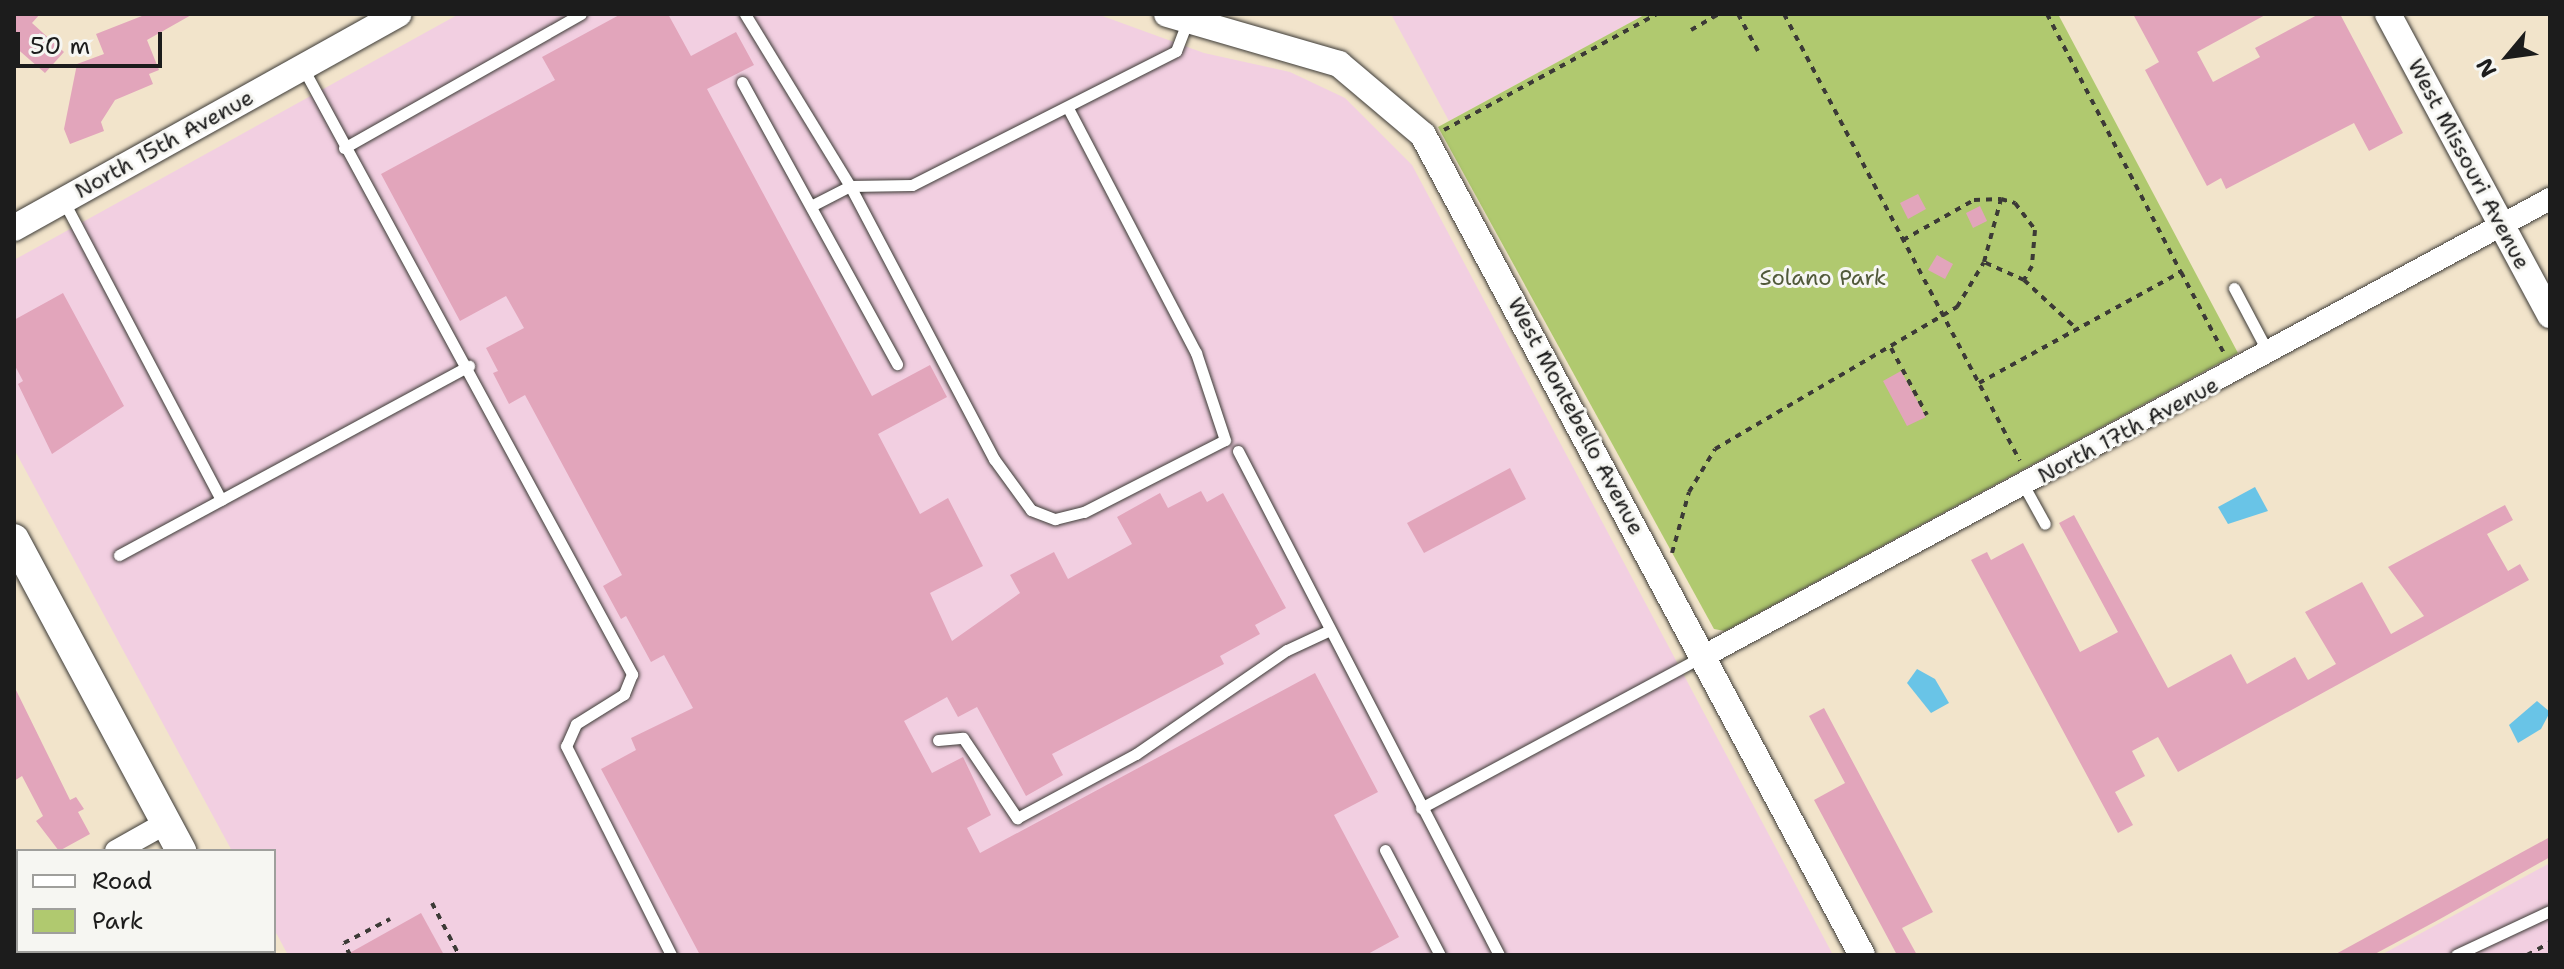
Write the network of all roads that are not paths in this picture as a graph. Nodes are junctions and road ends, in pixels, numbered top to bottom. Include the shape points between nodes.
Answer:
1 (399, 14) edge
2 (581, 14) edge
3 (745, 14) edge
4 (2388, 14) edge
5 (1178, 17) edge
6 (302, 68) junction
7 (742, 82) dead end
8 (1068, 108) junction
9 (344, 148) junction
10 (850, 186) junction
11 (2550, 199) edge
12 (63, 200) junction
13 (811, 206) junction
14 (2503, 226) junction
15 (14, 228) edge
16 (2234, 288) dead end
17 (2550, 315) edge
18 (2269, 354) junction
19 (897, 364) dead end
20 (469, 366) junction
21 (1238, 451) dead end
22 (2024, 476) junction
23 (221, 500) junction
24 (2045, 524) dead end
25 (14, 539) edge
26 (119, 555) dead end
27 (1328, 631) junction
28 (1704, 656) junction
29 (938, 740) dead end
30 (1421, 808) junction
31 (166, 823) junction
32 (120, 849) edge
33 (180, 849) edge
34 (1385, 850) dead end
35 (2550, 911) edge
36 (671, 955) edge
37 (1440, 955) edge
38 (1499, 955) edge
39 (1862, 955) edge
40 (2456, 955) edge

1 - 6 street, North 15th Avenue
2 - 9 lane
3 - 10 lane
4 - 14 street, West Missouri Avenue
5 - 8 lane via 1176,51
5 - 28 street, West Montebello Avenue via 1339,64 1412,121 1469,214
6 - 9 lane
6 - 12 street, North 15th Avenue
7 - 13 lane
8 - 10 lane via 912,185
8 - 10 lane via 1196,353 1225,440 1084,512 1055,519 1031,510 994,459
9 - 20 lane
10 - 13 lane
11 - 14 street, North 17th Avenue
12 - 15 street, North 15th Avenue
12 - 23 lane
13 - 19 lane
14 - 17 street, West Missouri Avenue
14 - 18 street, North 17th Avenue
16 - 18 lane
18 - 22 street, North 17th Avenue
20 - 23 lane
20 - 36 lane via 632,674 624,694 576,724 566,746
21 - 27 lane
22 - 24 lane
22 - 28 street, North 17th Avenue
23 - 26 lane
25 - 31 main road
27 - 29 lane via 1287,650 1136,754 1017,818 963,738
27 - 30 lane
28 - 30 lane
28 - 39 street, West Montebello Avenue
30 - 38 lane
31 - 32 street
31 - 33 main road
34 - 37 lane
35 - 40 lane

